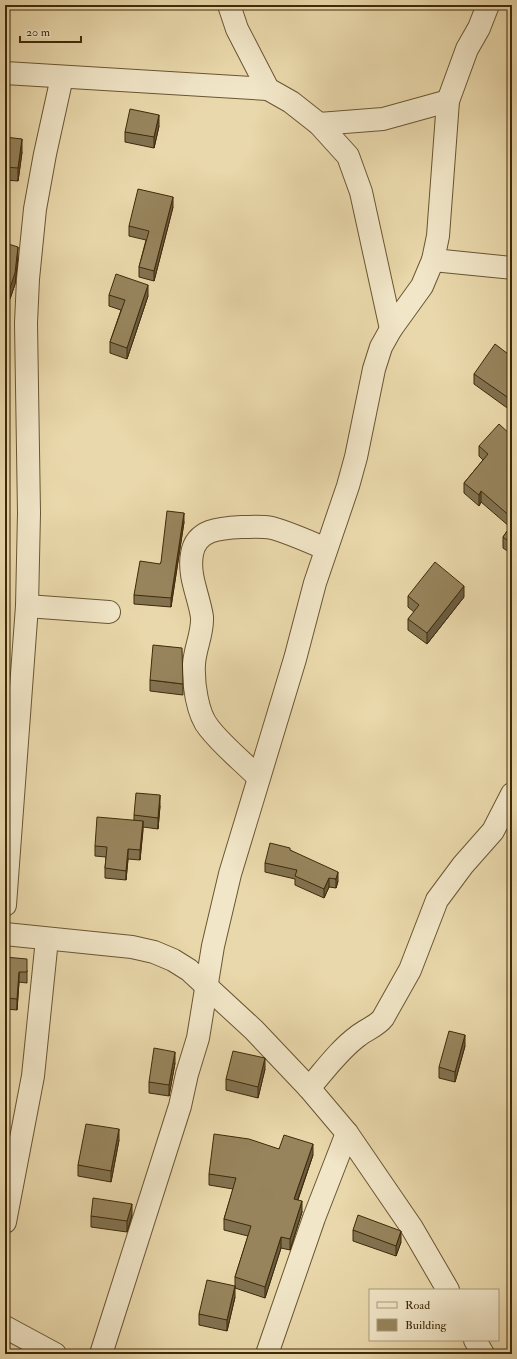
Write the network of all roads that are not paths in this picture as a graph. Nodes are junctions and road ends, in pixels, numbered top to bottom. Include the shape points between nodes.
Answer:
1 (229, 5) edge
2 (488, 5) edge
3 (5, 72) edge
4 (62, 77) junction
5 (268, 89) junction
6 (448, 101) junction
7 (319, 124) junction
8 (433, 260) junction
9 (512, 268) edge
10 (392, 329) junction
11 (326, 548) junction
12 (27, 606) junction
13 (109, 612) dead end
14 (258, 777) junction
15 (512, 794) edge
16 (5, 905) edge
17 (5, 934) edge
18 (47, 939) junction
19 (208, 986) junction
20 (309, 1088) junction
21 (347, 1133) junction
22 (5, 1222) edge
23 (447, 1289) edge
24 (5, 1327) edge
25 (476, 1341) edge
26 (54, 1354) edge
27 (101, 1354) edge
28 (267, 1354) edge
29 (482, 1354) edge

1 - 5 street via 237,29
2 - 6 street via 467,49
3 - 4 street
4 - 5 street
4 - 12 street via 45,154 28,279
5 - 7 street via 291,102
6 - 7 street via 383,119
6 - 8 street via 438,236
7 - 10 street via 348,156 361,192
8 - 9 street
8 - 10 street via 422,286
10 - 11 street via 381,347 374,370 356,457
11 - 14 street
11 - 14 street via 270,528 253,527 221,528 207,532 197,540 194,547 192,577 202,622 194,666 200,708 208,727
12 - 13 street
12 - 16 street
14 - 19 street via 230,874 213,946
15 - 20 street via 493,831 458,870 438,900 410,970 383,1018 378,1024 358,1035
17 - 18 street
18 - 19 street via 154,952 173,960
18 - 22 street via 33,1076
19 - 20 street
19 - 27 street via 198,1038 180,1106
20 - 21 street
21 - 23 street via 408,1222
21 - 28 street via 314,1218
24 - 26 street
25 - 29 street

